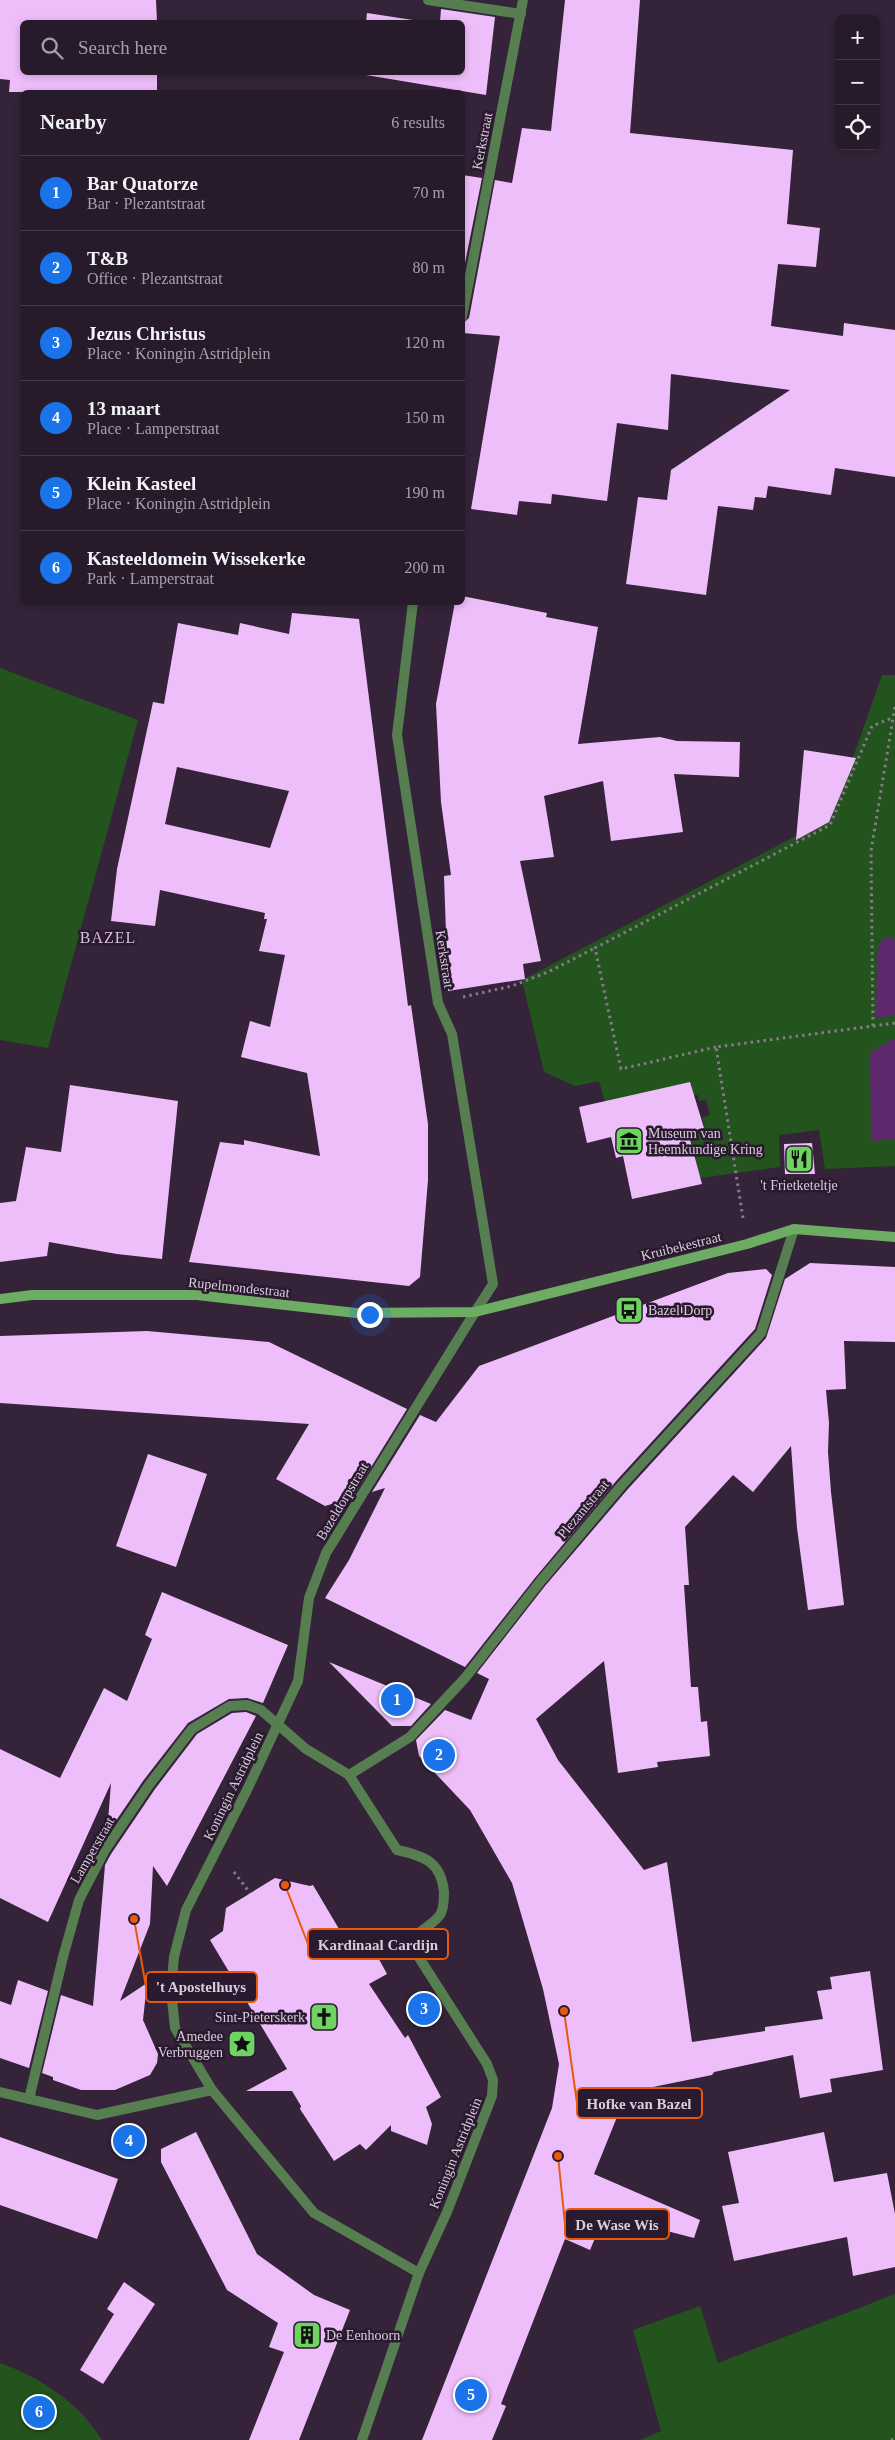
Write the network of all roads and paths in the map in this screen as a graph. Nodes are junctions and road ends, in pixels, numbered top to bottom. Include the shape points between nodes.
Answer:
1 (428, 0) edge
2 (523, 0) edge
3 (521, 14) junction
4 (465, 302) edge
5 (412, 605) edge
6 (895, 706) edge
7 (893, 718) junction
8 (595, 948) junction
9 (438, 1003) junction
10 (895, 1023) edge
11 (873, 1026) junction
12 (716, 1047) junction
13 (794, 1229) junction
14 (895, 1237) edge
15 (747, 1244) junction
16 (0, 1299) edge
17 (475, 1312) junction
18 (279, 1724) junction
19 (349, 1775) junction
20 (212, 2090) junction
21 (0, 2092) edge
22 (29, 2099) junction
23 (419, 2273) junction
24 (895, 2438) edge
25 (362, 2440) edge
26 (891, 2440) edge

1 - 3 street
2 - 3 street, Kerkstraat
3 - 4 street, Kerkstraat
5 - 9 street, Kerkstraat via 397,735
6 - 7 path
7 - 8 path via 872,726 830,825
7 - 11 path via 871,851
8 - 9 path via 512,986
8 - 12 path via 621,1069
9 - 17 street, Kerkstraat via 452,1034 493,1284
10 - 11 path
11 - 12 path
12 - 15 path
13 - 14 main road, Kruibekestraat
13 - 15 main road, Kruibekestraat
13 - 19 street, Plezantstraat via 761,1332 622,1485 465,1678 410,1736
15 - 17 main road, Kruibekestraat
16 - 17 main road, Rupelmondestraat via 32,1295 197,1295 356,1313
17 - 18 street, Bazeldorpstraat via 326,1553 310,1598 298,1682
18 - 19 street, Koningin Astridplein via 306,1750
18 - 20 street, Koningin Astridplein via 186,1910 174,1957 175,2028
18 - 22 street, Lamperstraat via 262,1710 247,1705 230,1706 192,1729 105,1850 79,1900
19 - 23 street, Koningin Astridplein via 398,1850 417,1854 440,1872 444,1900 441,1914 418,1932 411,1945 461,2021 493,2080 492,2096 476,2141
20 - 22 street via 97,2115
20 - 23 street, Koningin Astridplein via 314,2213
21 - 22 street
23 - 25 street, Koningin Astridplein
24 - 26 path

